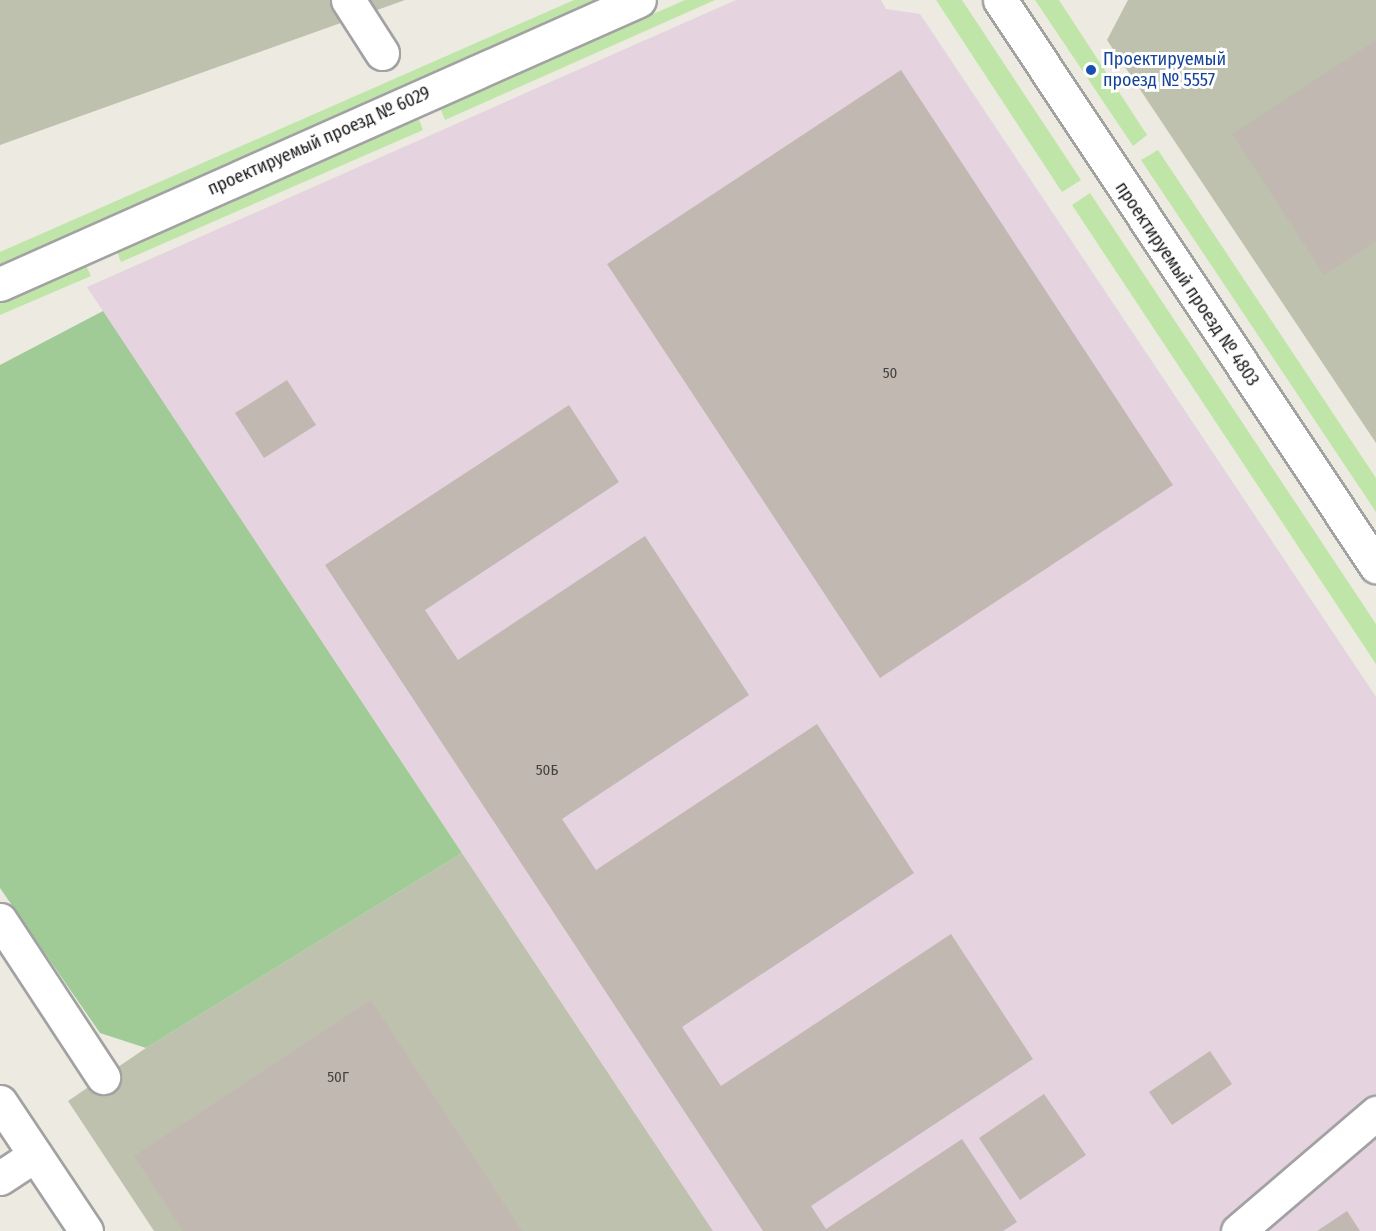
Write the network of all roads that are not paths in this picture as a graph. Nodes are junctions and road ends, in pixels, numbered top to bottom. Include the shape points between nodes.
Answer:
1 (348, 0) edge
2 (639, 0) edge
3 (1000, 0) edge
4 (382, 53) dead end
5 (0, 284) edge
6 (1376, 566) edge
7 (0, 920) edge
8 (103, 1077) dead end
9 (0, 1102) edge
10 (1376, 1113) edge
11 (35, 1155) junction
12 (0, 1178) edge
13 (86, 1231) edge
14 (1238, 1231) edge

1 - 4 street
2 - 5 street, проектируемый проезд № 6029
3 - 6 street, проектируемый проезд № 4803
7 - 8 street
9 - 11 street
10 - 14 street
11 - 12 street
11 - 13 street

